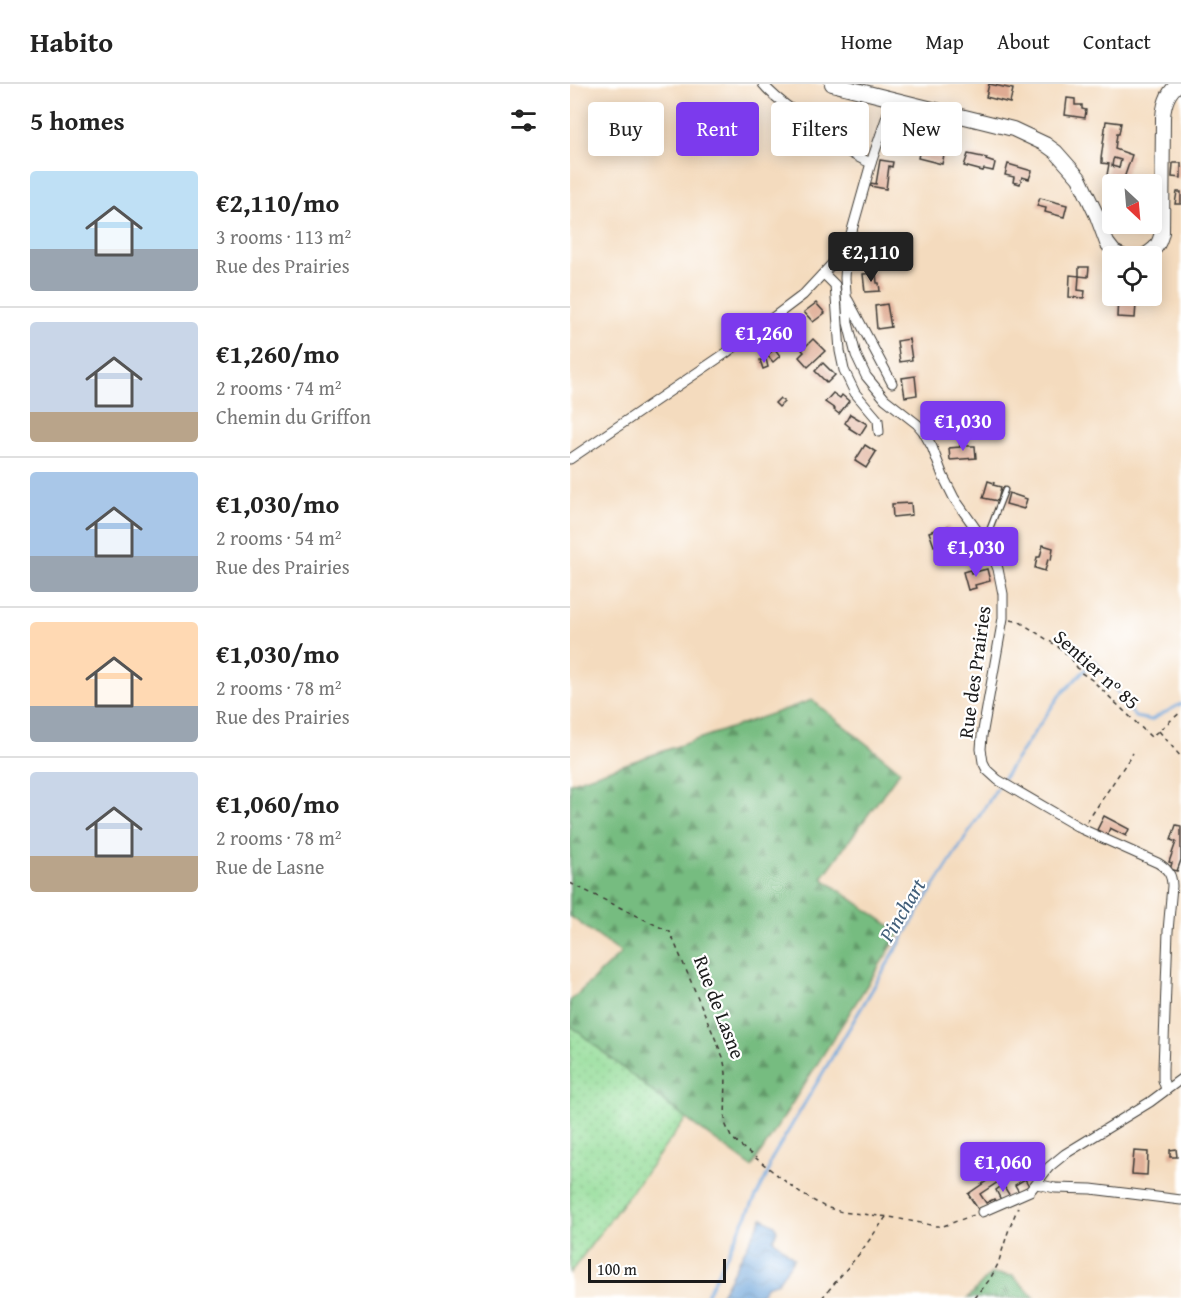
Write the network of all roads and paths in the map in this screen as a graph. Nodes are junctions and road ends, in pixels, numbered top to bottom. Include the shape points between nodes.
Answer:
1 (763, 84) edge
2 (832, 84) edge
3 (1179, 84) edge
4 (898, 101) junction
5 (871, 162) junction
6 (1109, 246) edge
7 (1157, 246) edge
8 (847, 248) junction
9 (824, 274) junction
10 (846, 297) junction
11 (892, 383) dead end
12 (879, 432) dead end
13 (570, 459) edge
14 (1005, 490) dead end
15 (984, 541) junction
16 (1003, 618) junction
17 (1181, 712) edge
18 (1159, 731) junction
19 (1133, 753) dead end
20 (1181, 757) edge
21 (1082, 829) junction
22 (570, 883) edge
23 (1181, 1079) edge
24 (1166, 1089) junction
25 (1037, 1184) junction
26 (1023, 1195) junction
27 (1181, 1200) edge
28 (982, 1212) joint
29 (886, 1217) junction
30 (822, 1298) edge
31 (975, 1298) edge

1 - 5 street via 824,134
2 - 4 main road
3 - 7 main road via 1169,95 1162,117 1162,222
4 - 5 street, Rue des Prairies via 889,110
4 - 6 main road via 1013,129 1045,144 1079,178
5 - 8 street, Rue des Prairies
8 - 9 street
8 - 10 street, Rue des Prairies
9 - 12 street via 835,285 844,370 855,393 878,420
9 - 13 street via 803,295 726,353
10 - 11 street
10 - 15 street, Rue des Prairies via 854,347 866,376 885,399 917,424 932,447 954,498
14 - 15 lane
15 - 16 street, Rue des Prairies via 1001,578
16 - 18 path, Sentier nᵒ 85 via 1020,622 1057,646 1151,737
16 - 21 street, Rue des Prairies via 981,749 985,767 1002,783
17 - 18 path
18 - 20 path
19 - 21 path
21 - 24 street, Rue des Prairies via 1158,863 1167,869 1172,880 1162,1069
22 - 29 path, Rue de Lasne via 670,932 723,1056 725,1123 731,1137 800,1193 825,1207
23 - 24 street
24 - 25 street via 1065,1154
25 - 26 street
25 - 27 street
26 - 28 street
26 - 31 path via 998,1264
28 - 29 path, Rue de Lasne via 936,1226
29 - 30 path

